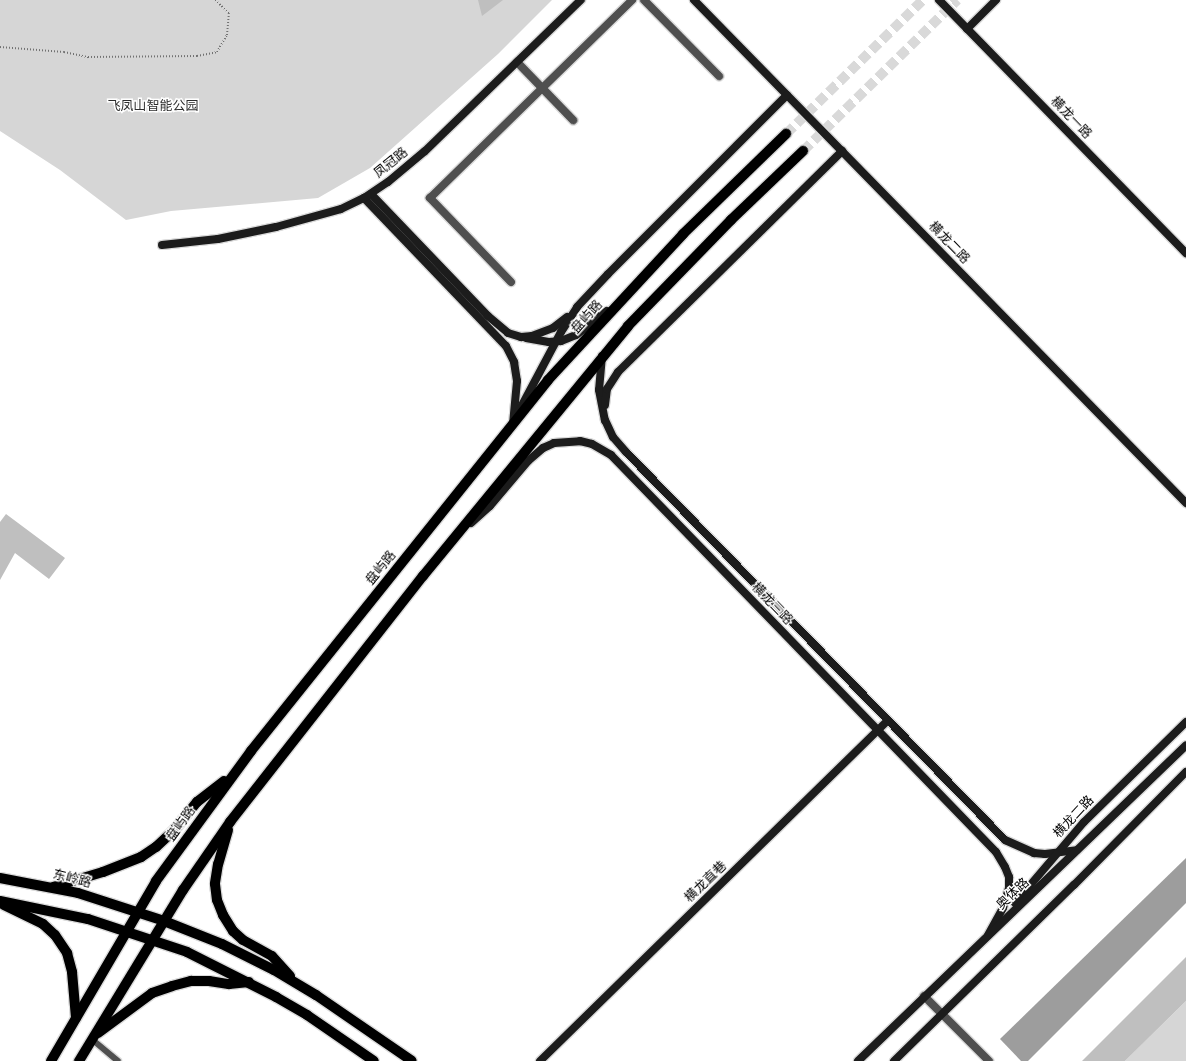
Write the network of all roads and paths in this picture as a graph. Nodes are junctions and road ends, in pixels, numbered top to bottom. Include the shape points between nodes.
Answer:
1 (215, 0) edge
2 (581, 0) edge
3 (632, 0) edge
4 (644, 0) edge
5 (694, 0) edge
6 (938, 0) edge
7 (996, 0) edge
8 (967, 29) junction
9 (0, 47) edge
10 (517, 62) junction
11 (719, 76) dead end
12 (543, 88) junction
13 (787, 95) junction
14 (574, 120) dead end
15 (786, 134) tunnel mouth
16 (803, 151) tunnel mouth
17 (842, 151) junction
18 (367, 196) junction
19 (162, 245) dead end
20 (1186, 253) edge
21 (511, 282) dead end
22 (620, 301) junction
23 (577, 307) junction
24 (521, 337) junction
25 (556, 342) junction
26 (602, 356) junction
27 (605, 420) junction
28 (512, 424) junction
29 (1186, 503) edge
30 (449, 543) junction
31 (888, 720) junction
32 (1186, 722) edge
33 (879, 730) junction
34 (1186, 745) edge
35 (1186, 772) edge
36 (232, 776) junction
37 (230, 822) junction
38 (1077, 850) junction
39 (1057, 853) junction
40 (0, 878) edge
41 (53, 887) junction
42 (0, 902) edge
43 (137, 912) junction
44 (164, 921) junction
45 (127, 931) junction
46 (988, 935) junction
47 (152, 939) junction
48 (249, 982) junction
49 (297, 983) junction
50 (924, 996) junction
51 (942, 1014) junction
52 (76, 1018) junction
53 (93, 1037) junction
54 (51, 1061) edge
55 (79, 1061) edge
56 (118, 1061) edge
57 (374, 1061) edge
58 (412, 1061) edge
59 (540, 1061) edge
60 (858, 1061) edge
61 (894, 1061) edge
62 (989, 1061) edge

1 - 9 path via 229,13 227,35 217,52 197,56 88,56
2 - 10 street, 凤冠路
3 - 12 street
4 - 11 street
5 - 13 street, 横龙二路
6 - 8 street, 横龙一路
7 - 8 street
8 - 20 street, 横龙一路
10 - 12 street
10 - 18 street, 凤冠路 via 425,151
12 - 14 street
12 - 21 street via 430,198
13 - 17 street, 横龙二路
13 - 23 street
15 - 22 main road, 盘屿路 via 683,234
16 - 26 main road via 678,273
17 - 27 street via 618,372 607,389
17 - 29 street, 横龙二路
18 - 19 street, 凤冠路 via 337,210 276,227
18 - 24 street via 499,326 512,336
18 - 28 street via 506,346 514,362 517,381
22 - 25 street via 576,335
22 - 28 main road, 盘屿路
23 - 24 street via 553,328 532,336
23 - 25 street
24 - 25 street
25 - 28 street
26 - 27 street, 横龙三路 via 600,390
26 - 30 main road
27 - 31 street, 横龙三路 via 613,437 626,452
28 - 36 main road, 盘屿路
30 - 33 street, 横龙三路 via 490,506 528,461 543,448 565,441 592,444 611,455
30 - 37 main road
31 - 33 street, 横龙直巷
31 - 39 street, 横龙三路 via 1005,840 1034,853
32 - 39 street, 横龙二路 via 1084,822
33 - 46 street, 横龙三路 via 990,844 1005,867 1008,877 1007,898
33 - 59 street, 横龙直巷
34 - 38 street, 奥体路
35 - 51 street
36 - 41 main road via 196,802 175,829 141,857
36 - 43 main road, 盘屿路 via 156,881
37 - 44 main road
37 - 49 main road via 215,884 217,900 223,915 238,936 272,956
38 - 39 street, 横龙三路
38 - 46 street, 奥体路
39 - 46 street, 横龙二路
40 - 41 main road, 东岭路
41 - 43 main road, 东岭路
42 - 45 main road via 81,918
42 - 52 main road via 43,924 67,953 72,972
43 - 44 main road, 东岭路
43 - 45 main road, 盘屿路
44 - 47 main road
44 - 49 main road, 东岭路 via 234,949
45 - 47 main road
45 - 52 main road, 盘屿路
46 - 50 street, 奥体路
47 - 48 main road via 187,952
47 - 53 main road
48 - 53 main road via 229,984 192,981 152,993
48 - 57 main road via 307,1015
49 - 58 main road via 338,1008
50 - 51 street
50 - 60 street, 奥体路
51 - 61 street
51 - 62 street
52 - 54 main road, 盘屿路
53 - 55 main road
53 - 56 lane

